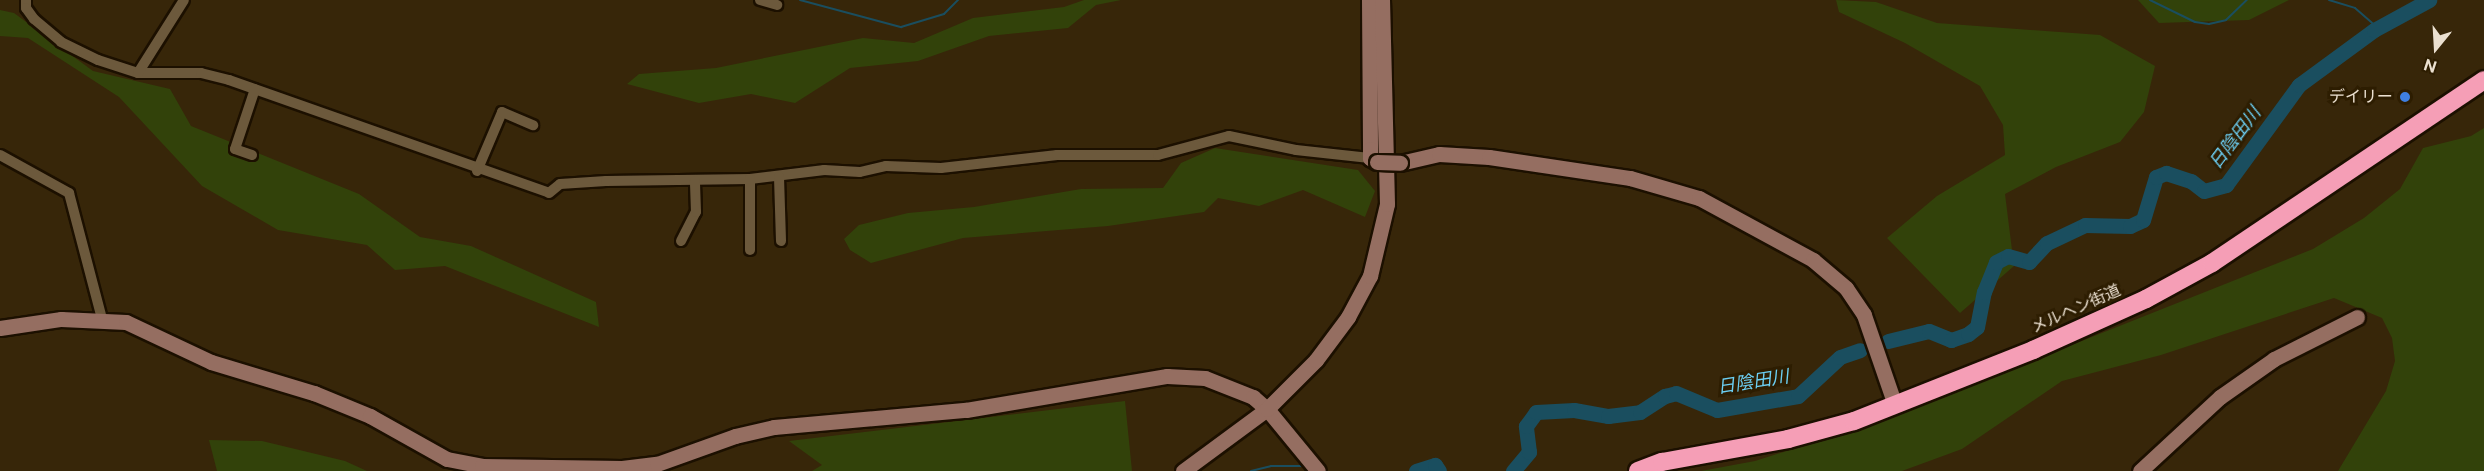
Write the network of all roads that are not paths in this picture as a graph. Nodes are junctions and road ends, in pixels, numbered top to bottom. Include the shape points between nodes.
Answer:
1 (26, 0) edge
2 (184, 0) edge
3 (760, 0) edge
4 (1369, 0) edge
5 (1382, 0) edge
6 (777, 5) dead end
7 (138, 73) junction
8 (2484, 80) edge
9 (255, 88) junction
10 (533, 125) dead end
11 (0, 155) edge
12 (252, 155) dead end
13 (1374, 160) junction
14 (477, 171) junction
15 (779, 177) junction
16 (750, 179) junction
17 (694, 181) junction
18 (681, 241) dead end
19 (782, 241) dead end
20 (750, 250) dead end
21 (2357, 317) dead end
22 (102, 318) junction
23 (0, 328) edge
24 (1894, 402) junction
25 (1267, 409) junction
26 (1182, 471) edge
27 (1317, 471) edge
28 (1638, 471) edge
29 (2140, 471) edge

1 - 7 street via 26,8 34,19 61,42
2 - 7 street
3 - 6 street
4 - 13 street
5 - 25 street via 1388,204 1370,276 1348,317 1316,360
7 - 9 street via 201,74
8 - 24 highway, メルヘン街道 via 2181,282 2032,350
9 - 12 street via 235,149
9 - 14 street
10 - 14 street via 502,112
11 - 22 street via 69,193
13 - 15 street via 1229,136 1158,155 1057,155 941,168 886,166 860,172 824,170
13 - 24 street, bridge via 1400,163 1439,154 1489,158 1630,178 1699,198 1813,260 1846,288 1864,315
14 - 17 street via 549,193 560,184
15 - 16 street
15 - 19 street
16 - 17 street
16 - 20 street
17 - 18 street via 696,212
21 - 29 street via 2274,359 2220,397
22 - 23 street via 61,319
22 - 25 street via 144,327 211,362 314,393 370,416 447,459 482,466 622,468 657,464 735,436 774,427 966,410 1167,376 1227,384
24 - 28 highway, メルヘン街道 via 1821,431 1662,462
25 - 26 street
25 - 27 street

